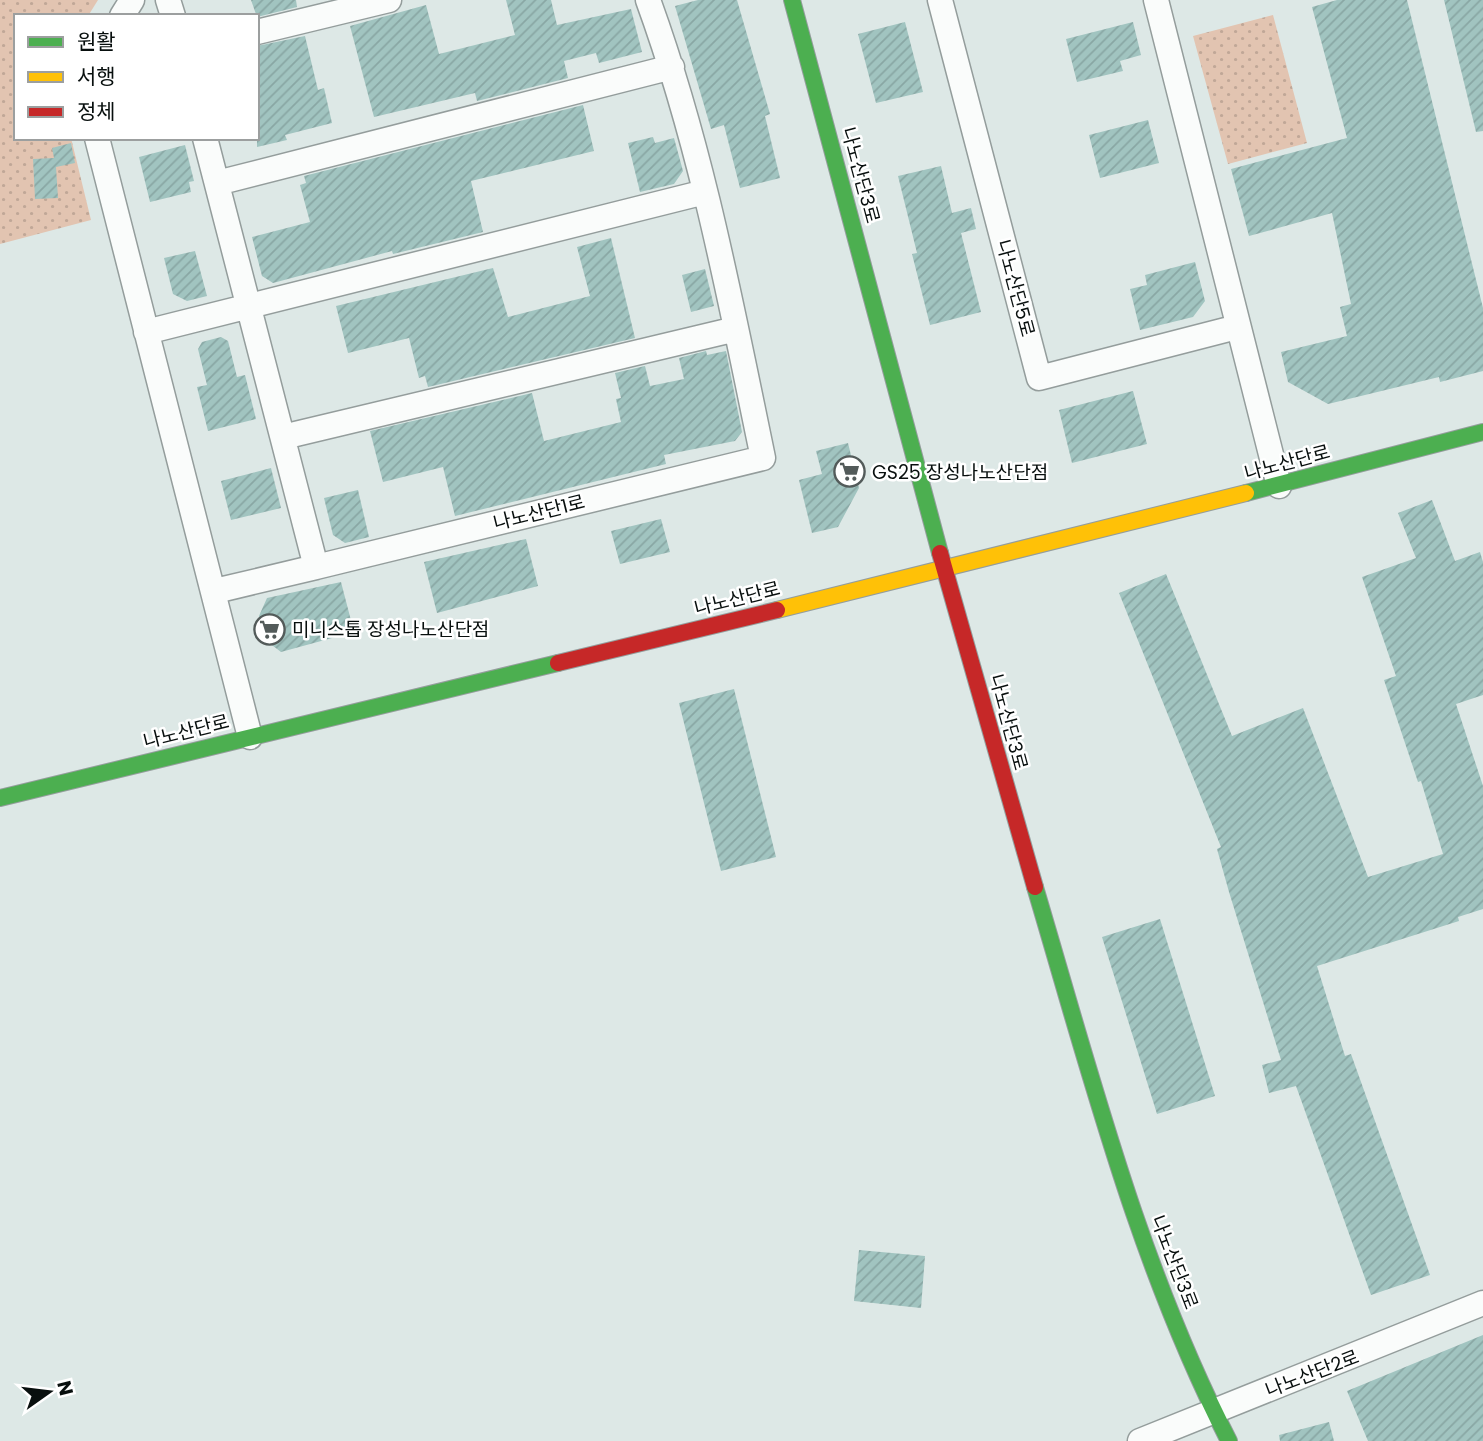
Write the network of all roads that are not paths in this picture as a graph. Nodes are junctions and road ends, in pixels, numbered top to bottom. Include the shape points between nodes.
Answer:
1 (388, 0) edge
2 (648, 0) edge
3 (792, 0) edge
4 (940, 0) edge
5 (1156, 0) edge
6 (259, 32) edge
7 (672, 66) junction
8 (98, 140) edge
9 (206, 140) edge
10 (217, 183) junction
11 (705, 192) junction
12 (249, 306) junction
13 (1237, 327) junction
14 (736, 328) junction
15 (146, 332) junction
16 (1483, 432) edge
17 (282, 437) junction
18 (1279, 486) junction
19 (316, 567) junction
20 (946, 569) junction
21 (215, 591) junction
22 (250, 737) junction
23 (0, 798) edge
24 (1483, 1303) edge
25 (1212, 1411) junction
26 (1140, 1441) edge
27 (1229, 1441) edge

1 - 6 street
2 - 7 street, 나노산단1로
3 - 20 street, 나노산단3로
4 - 13 street, 나노산단5로 via 1039,378
5 - 13 street
7 - 10 street
7 - 11 street, 나노산단1로
8 - 15 street
9 - 10 street
10 - 12 street
11 - 12 street
11 - 14 street, 나노산단1로
12 - 15 street
12 - 17 street
13 - 18 street
14 - 17 street
14 - 19 street, 나노산단1로 via 763,458
15 - 21 street
16 - 18 street, 나노산단로
17 - 19 street
18 - 20 street, 나노산단로
19 - 21 street
20 - 22 street, 나노산단로
20 - 25 street, 나노산단3로 via 1026,862 1144,1247
21 - 22 street
22 - 23 street, 나노산단로
24 - 25 street, 나노산단2로
25 - 26 street, 나노산단2로
25 - 27 street, 나노산단3로

